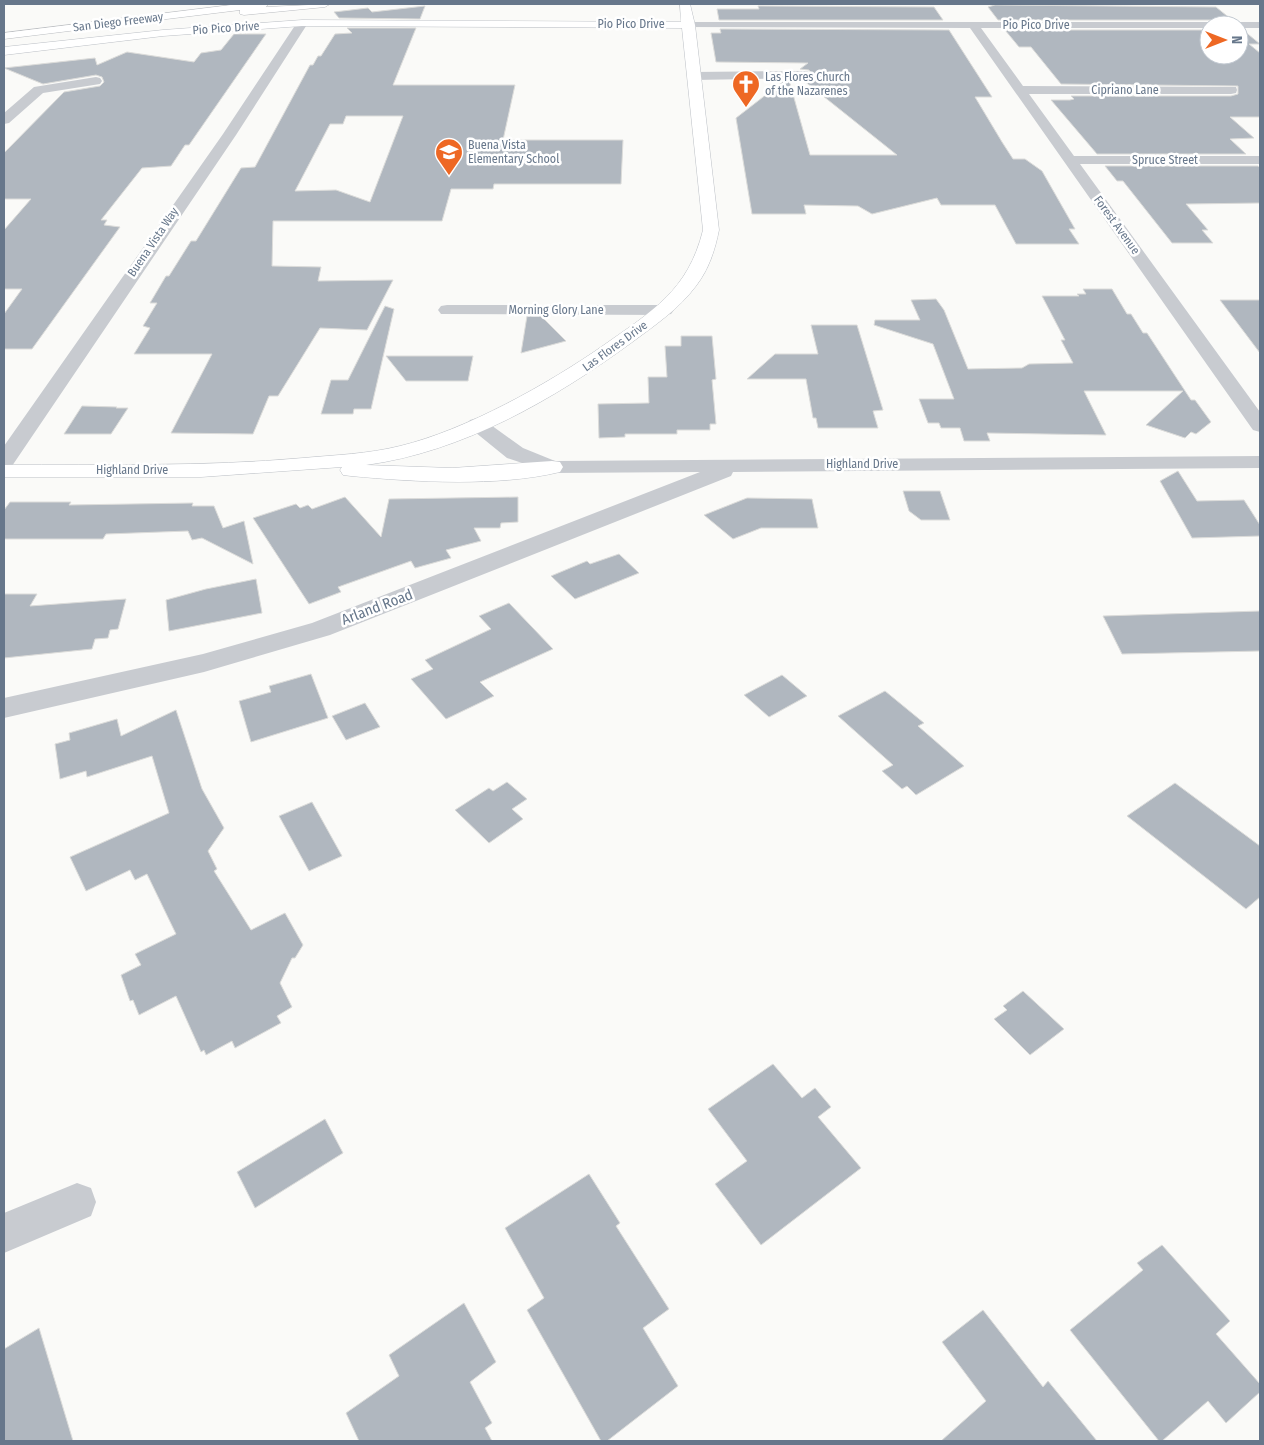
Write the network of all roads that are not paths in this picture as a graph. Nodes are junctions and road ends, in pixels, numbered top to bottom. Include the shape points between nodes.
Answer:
1 (263, 4) edge
2 (325, 4) edge
3 (686, 4) edge
4 (1065, 11) dead end
5 (302, 23) junction
6 (688, 25) junction
7 (973, 25) junction
8 (1079, 25) junction
9 (1260, 25) edge
10 (88, 26) junction
11 (4, 36) edge
12 (4, 51) edge
13 (804, 75) dead end
14 (694, 76) junction
15 (96, 81) dead end
16 (1020, 90) junction
17 (1231, 90) dead end
18 (4, 120) edge
19 (1070, 160) junction
20 (1260, 160) edge
21 (447, 310) dead end
22 (665, 310) junction
23 (477, 424) junction
24 (1260, 426) edge
25 (4, 461) edge
26 (1260, 462) edge
27 (297, 465) junction
28 (738, 465) junction
29 (552, 468) junction
30 (259, 469) joint
31 (4, 471) edge
32 (4, 708) edge
33 (77, 1202) dead end
34 (4, 1233) edge

1 - 10 main road, San Diego Freeway
2 - 10 main road
3 - 6 main road, Las Flores Drive
4 - 8 street
5 - 6 main road, Pio Pico Drive
5 - 12 main road, Pio Pico Drive via 163,33
5 - 25 street, Buena Vista Way
6 - 7 street, Pio Pico Drive
6 - 14 main road, Las Flores Drive
7 - 8 street, Pio Pico Drive
7 - 16 street, Forest Avenue
8 - 9 street, Pio Pico Drive
10 - 11 main road, San Diego Freeway
13 - 14 street
14 - 22 main road, Las Flores Drive via 711,230 708,251 698,273
15 - 18 street via 39,90
16 - 17 street, Cipriano Lane
16 - 19 street, Forest Avenue
19 - 20 street, Spruce Street
19 - 24 street, Forest Avenue
21 - 22 street, Morning Glory Lane
22 - 23 main road, Las Flores Drive via 582,370 506,412
23 - 27 main road, Las Flores Drive via 412,449 369,458
23 - 29 street, Highland Drive via 515,453
26 - 28 street, Highland Drive
27 - 29 main road via 398,474 504,473
27 - 30 main road, Las Flores Drive
28 - 29 street, Highland Drive
28 - 32 street, Arland Road via 321,629 204,663
30 - 31 main road, Highland Drive
33 - 34 street

